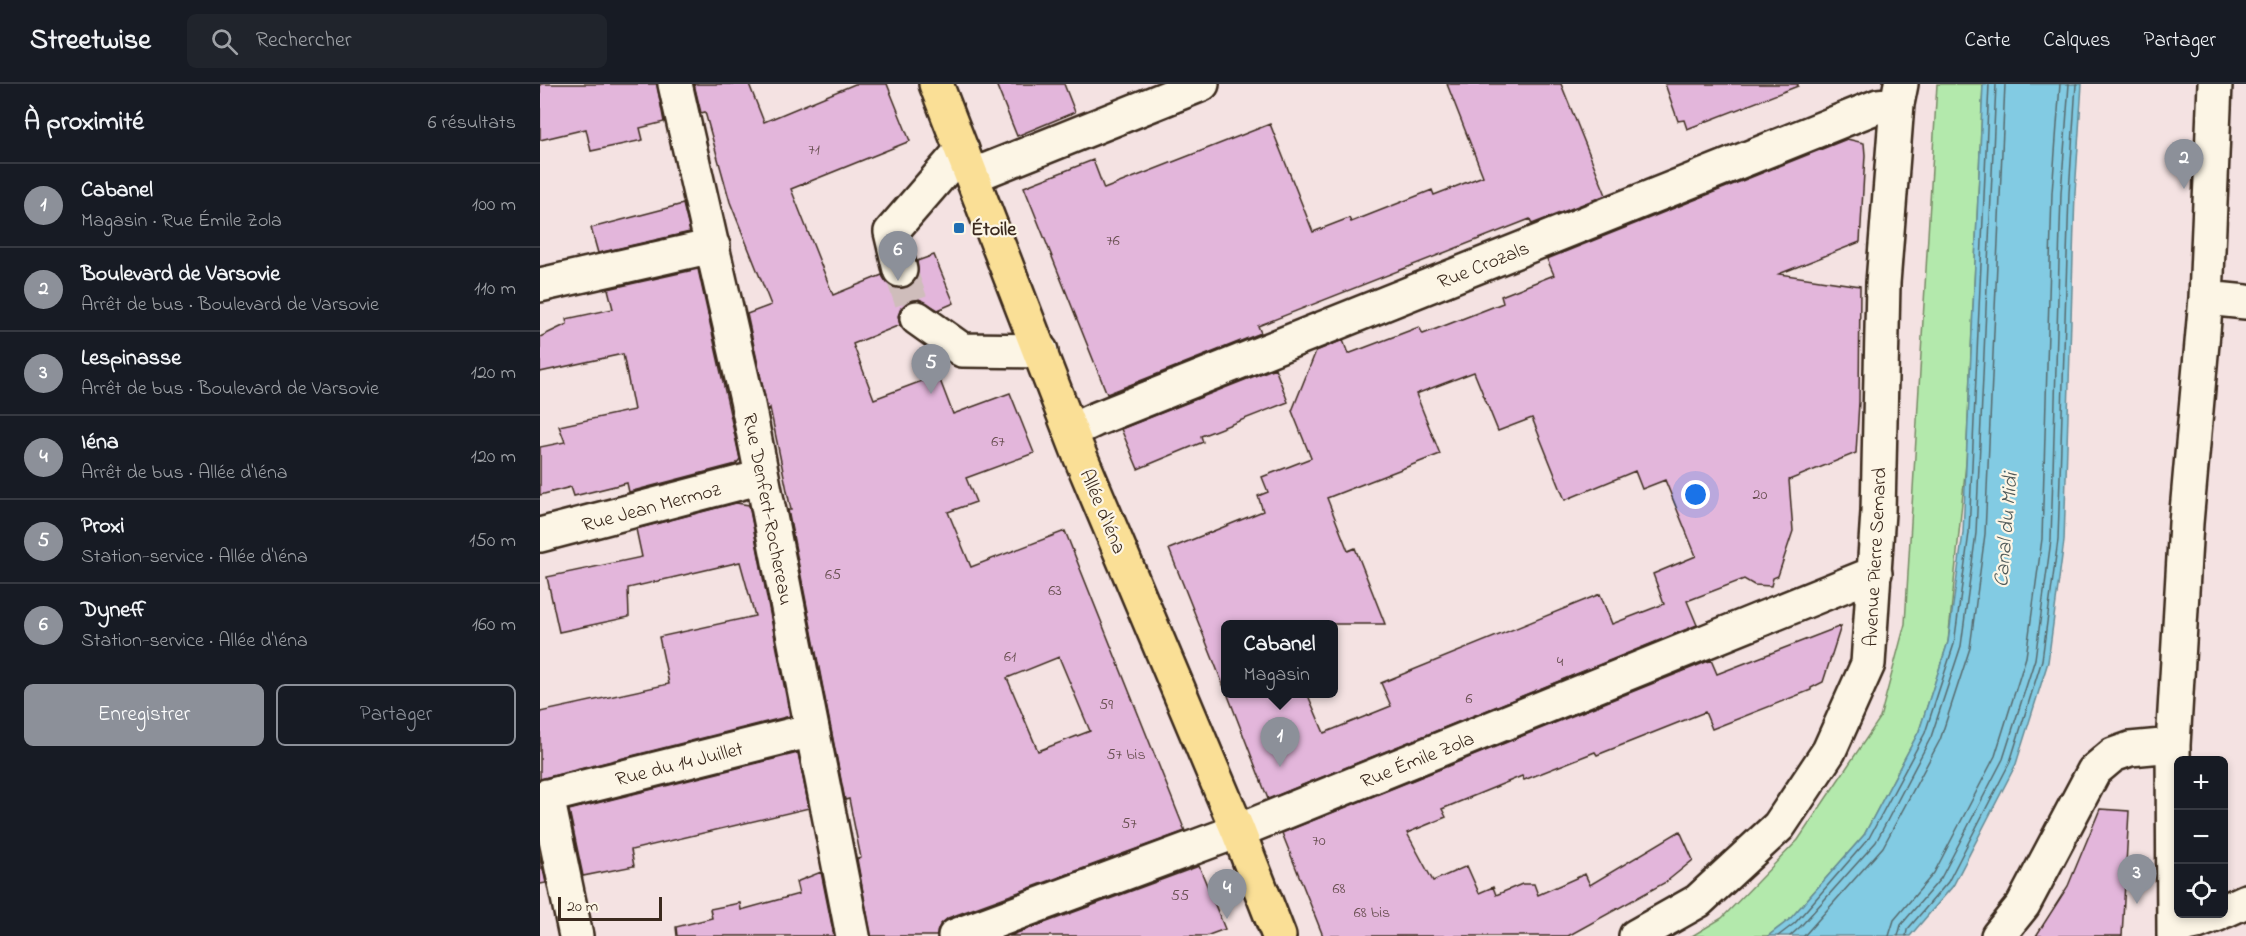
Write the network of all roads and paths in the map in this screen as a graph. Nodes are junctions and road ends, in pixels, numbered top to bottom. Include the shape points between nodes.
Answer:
1 (675, 84) edge
2 (936, 84) edge
3 (1202, 84) edge
4 (2216, 84) edge
5 (1899, 94) edge
6 (967, 163) junction
7 (712, 246) junction
8 (900, 270) tunnel mouth
9 (540, 285) edge
10 (2206, 298) junction
11 (2246, 302) edge
12 (917, 318) tunnel mouth
13 (1041, 351) junction
14 (1071, 431) junction
15 (762, 477) junction
16 (540, 535) edge
17 (1875, 573) junction
18 (812, 730) junction
19 (2173, 745) junction
20 (543, 797) edge
21 (1238, 831) junction
22 (2246, 901) edge
23 (2228, 909) edge
24 (2208, 918) edge
25 (2174, 931) edge
26 (576, 936) edge
27 (853, 936) edge
28 (955, 936) edge
29 (1279, 936) edge
30 (1636, 936) edge
31 (1998, 936) edge

1 - 7 street, Rue Denfert-Rochereau
2 - 6 main road, Allée d'Iéna
3 - 6 street
4 - 10 street
5 - 14 street, Rue Crozals via 1878,106
5 - 17 street, Avenue Pierre Semard via 1884,283
6 - 8 street via 891,232
6 - 13 main road, Allée d'Iéna
7 - 9 street
7 - 15 street, Rue Denfert-Rochereau
10 - 11 street
10 - 19 street via 2186,524
12 - 13 street via 962,350
13 - 14 main road, Allée d'Iéna
14 - 21 main road, Allée d'Iéna
15 - 16 street, Rue Jean Mermoz
15 - 18 street, Rue Denfert-Rochereau
17 - 21 street, Rue Émile Zola
17 - 30 street, Avenue Pierre Semard via 1868,664 1828,751 1779,825 1698,901
18 - 20 street, Rue du 14 Juillet
18 - 27 street, Rue Denfert-Rochereau
19 - 25 street
19 - 31 street via 2130,749 2113,755 2094,771 2023,905
20 - 26 street, Rue du 14 Juillet
21 - 28 street, Rue Émile Zola
21 - 29 main road, Allée d'Iéna
22 - 23 street
24 - 25 street

